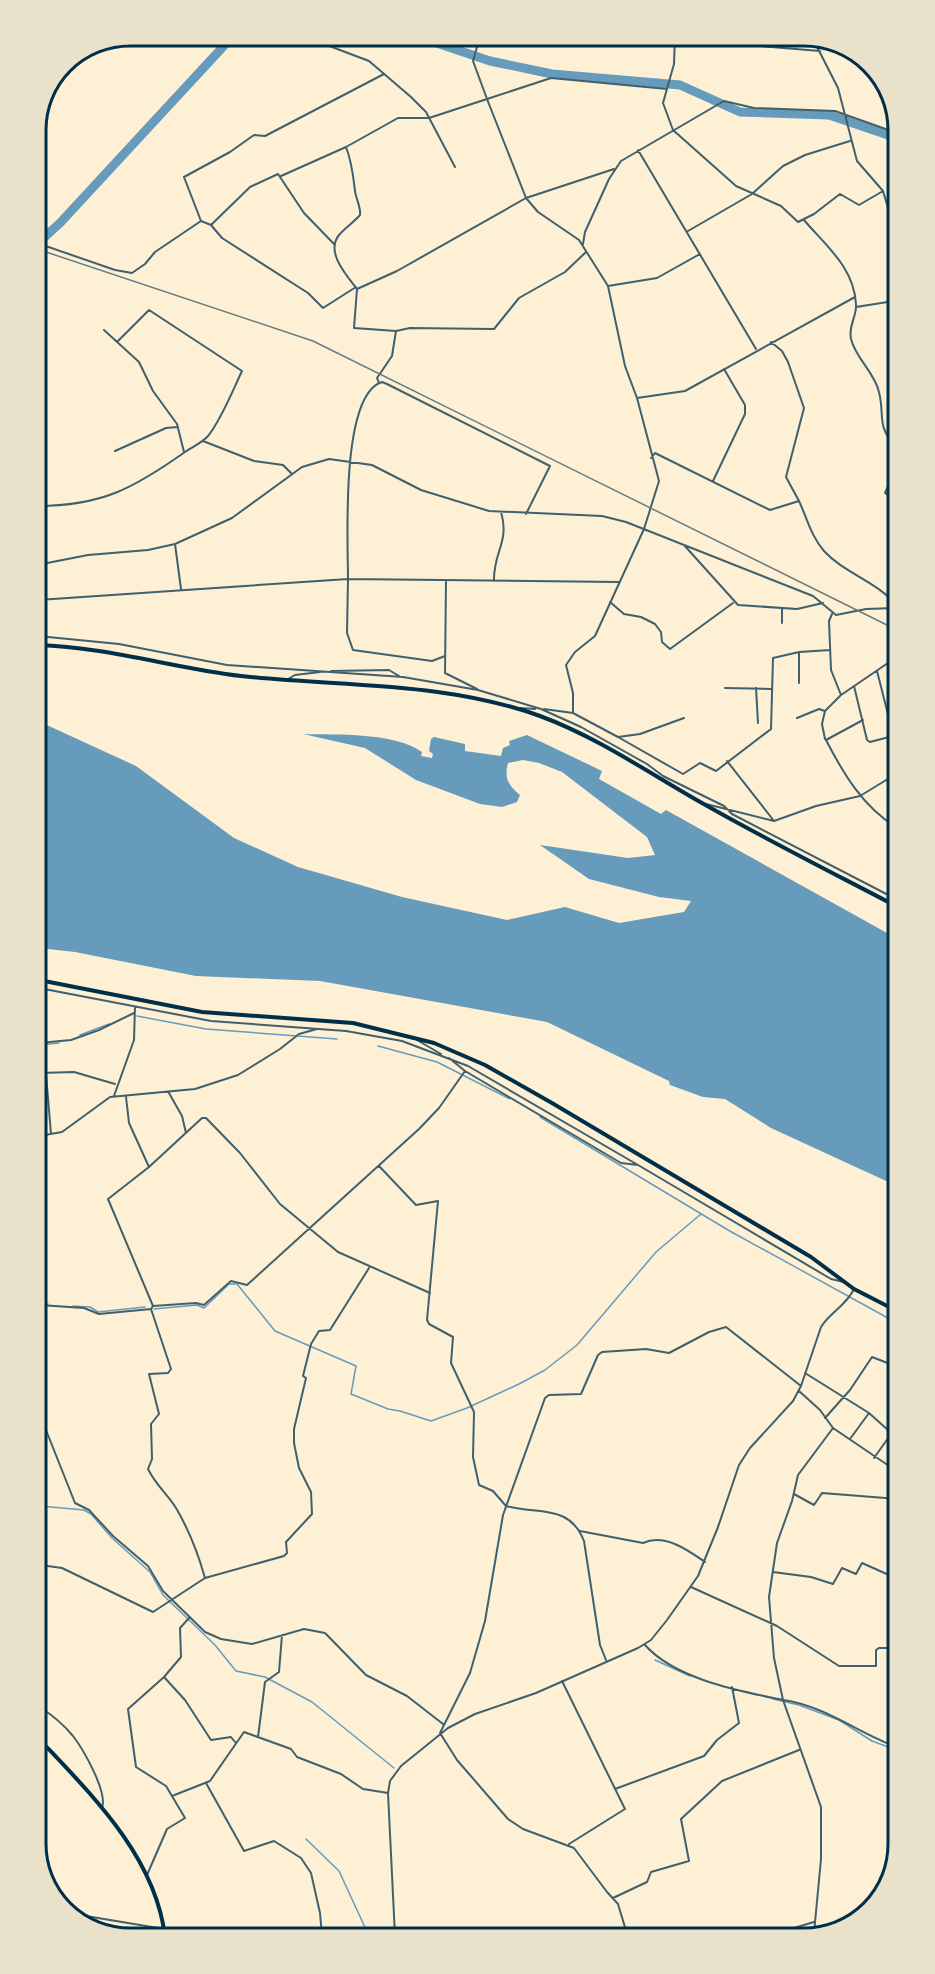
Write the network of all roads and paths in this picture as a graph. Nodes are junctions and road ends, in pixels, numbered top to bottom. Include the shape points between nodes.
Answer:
1 (330, 46) edge
2 (477, 47) edge
3 (675, 47) edge
4 (775, 47) edge
5 (818, 48) edge
6 (820, 51) junction
7 (384, 74) junction
8 (667, 88) junction
9 (487, 99) junction
10 (845, 115) junction
11 (429, 118) junction
12 (673, 130) junction
13 (888, 130) edge
14 (850, 141) junction
15 (346, 147) junction
16 (638, 150) junction
17 (455, 167) dead end
18 (614, 169) junction
19 (281, 177) junction
20 (883, 191) junction
21 (752, 194) junction
22 (526, 198) junction
23 (888, 208) edge
24 (804, 220) junction
25 (201, 221) junction
26 (211, 225) junction
27 (688, 231) junction
28 (583, 244) junction
29 (335, 245) junction
30 (47, 247) edge
31 (586, 252) junction
32 (700, 254) junction
33 (608, 286) junction
34 (356, 288) junction
35 (855, 297) junction
36 (888, 302) edge
37 (856, 308) junction
38 (104, 330) dead end
39 (396, 331) junction
40 (117, 342) junction
41 (771, 342) junction
42 (757, 350) junction
43 (724, 369) junction
44 (379, 382) junction
45 (637, 398) junction
46 (178, 427) junction
47 (888, 437) edge
48 (203, 441) junction
49 (115, 451) dead end
50 (184, 453) junction
51 (651, 458) junction
52 (351, 460) junction
53 (291, 474) junction
54 (712, 481) junction
55 (799, 501) junction
56 (47, 506) edge
57 (501, 512) junction
58 (526, 514) junction
59 (644, 529) junction
60 (175, 544) junction
61 (684, 545) junction
62 (47, 563) edge
63 (348, 579) junction
64 (446, 580) junction
65 (494, 581) junction
66 (619, 582) junction
67 (181, 590) junction
68 (47, 599) edge
69 (888, 600) edge
70 (610, 602) junction
71 (734, 603) junction
72 (823, 603) junction
73 (888, 607) edge
74 (782, 609) junction
75 (832, 613) junction
76 (782, 622) dead end
77 (47, 637) edge
78 (47, 645) edge
79 (830, 650) junction
80 (798, 652) junction
81 (445, 657) junction
82 (888, 663) dead end
83 (324, 671) junction
84 (877, 671) junction
85 (403, 677) junction
86 (288, 679) junction
87 (799, 683) dead end
88 (854, 686) junction
89 (725, 688) dead end
90 (756, 688) junction
91 (771, 689) junction
92 (478, 690) junction
93 (841, 695) junction
94 (517, 708) junction
95 (541, 709) junction
96 (825, 711) junction
97 (573, 713) junction
98 (888, 716) edge
99 (684, 718) dead end
100 (797, 718) dead end
101 (862, 720) junction
102 (758, 723) dead end
103 (618, 737) junction
104 (888, 737) edge
105 (826, 740) junction
106 (727, 761) junction
107 (662, 778) junction
108 (888, 779) edge
109 (860, 796) junction
110 (704, 804) junction
111 (726, 808) junction
112 (774, 821) junction
113 (888, 822) edge
114 (888, 895) edge
115 (888, 902) edge
116 (47, 981) edge
117 (46, 989) edge
118 (135, 1007) junction
119 (135, 1012) junction
120 (317, 1029) junction
121 (415, 1037) junction
122 (46, 1042) edge
123 (443, 1056) junction
124 (449, 1058) junction
125 (465, 1071) junction
126 (46, 1073) edge
127 (46, 1078) edge
128 (116, 1084) junction
129 (170, 1093) junction
130 (114, 1096) junction
131 (126, 1097) junction
132 (186, 1132) junction
133 (51, 1134) junction
134 (46, 1135) edge
135 (638, 1165) junction
136 (379, 1166) junction
137 (149, 1167) junction
138 (309, 1229) junction
139 (369, 1268) junction
140 (844, 1282) junction
141 (853, 1291) junction
142 (429, 1293) junction
143 (46, 1305) edge
144 (152, 1307) junction
145 (888, 1307) edge
146 (888, 1363) edge
147 (805, 1373) junction
148 (801, 1386) junction
149 (799, 1390) junction
150 (844, 1396) junction
151 (869, 1413) junction
152 (825, 1418) junction
153 (833, 1428) junction
154 (46, 1430) edge
155 (888, 1431) edge
156 (850, 1438) junction
157 (888, 1438) edge
158 (874, 1458) junction
159 (888, 1466) edge
160 (794, 1494) junction
161 (888, 1498) edge
162 (506, 1506) junction
163 (580, 1531) junction
164 (705, 1562) junction
165 (46, 1565) edge
166 (773, 1572) junction
167 (888, 1575) edge
168 (205, 1578) junction
169 (691, 1587) junction
170 (170, 1600) junction
171 (188, 1619) junction
172 (772, 1624) junction
173 (282, 1635) junction
174 (645, 1645) junction
175 (888, 1647) edge
176 (606, 1661) junction
177 (164, 1677) junction
178 (562, 1681) junction
179 (732, 1686) junction
180 (783, 1702) junction
181 (46, 1712) edge
182 (443, 1724) junction
183 (440, 1733) junction
184 (258, 1737) junction
185 (236, 1743) junction
186 (888, 1745) edge
187 (46, 1747) edge
188 (800, 1750) junction
189 (206, 1783) junction
190 (615, 1789) junction
191 (388, 1793) junction
192 (172, 1796) junction
193 (102, 1808) junction
194 (569, 1844) junction
195 (147, 1875) junction
196 (613, 1898) junction
197 (90, 1917) edge
198 (814, 1922) junction
199 (152, 1927) edge
200 (164, 1927) edge
201 (321, 1927) edge
202 (395, 1927) edge
203 (814, 1927) edge
204 (625, 1928) edge
205 (794, 1928) edge

1 - 7 street via 369,61
2 - 9 street via 473,58
3 - 8 street
4 - 6 street
5 - 6 street
6 - 10 street via 838,88
7 - 11 street via 420,104
7 - 25 street via 265,136 254,135 184,177
8 - 9 street via 545,79
8 - 12 street via 664,112
9 - 11 street
9 - 22 street
10 - 12 street via 824,110 753,108 724,101
10 - 13 street
10 - 14 street
11 - 15 street via 398,118
11 - 17 street
12 - 16 street
12 - 21 street via 736,186
14 - 20 street via 857,161
14 - 21 street via 783,166
15 - 19 street
15 - 29 street via 361,211
16 - 18 street
16 - 27 street
18 - 22 street
18 - 28 street
19 - 26 street via 278,174 250,187
19 - 29 street via 304,213
20 - 23 street
20 - 24 street via 859,205 840,194
21 - 24 street via 781,206 798,222
21 - 27 street
22 - 28 street via 538,212
22 - 34 street via 397,271
24 - 35 street via 836,253
25 - 26 street
25 - 30 street via 132,273
26 - 34 street via 222,238 308,293 323,308
27 - 32 street
28 - 31 street
29 - 34 street via 338,264
31 - 33 street
31 - 39 street via 558,277 519,298 494,329
32 - 33 street via 657,278
32 - 42 street
33 - 45 street via 625,366
34 - 39 street via 354,328
35 - 37 street
35 - 41 street
36 - 37 street
37 - 47 street via 849,330 879,389 880,421
38 - 40 street
39 - 44 street via 392,356 377,378
40 - 46 street via 139,363
40 - 48 street via 149,310 242,371
41 - 42 street
41 - 55 street via 789,362 804,408 786,477
42 - 43 street
43 - 45 street via 685,391
43 - 54 street via 745,405 745,414
44 - 52 street via 357,412
44 - 58 street via 550,466
45 - 51 street
46 - 49 street via 166,428
46 - 50 street
48 - 50 street
48 - 53 street via 254,461 283,465
50 - 56 street via 112,496 72,505
51 - 54 street via 655,453
51 - 59 street via 659,486
52 - 53 street via 329,459
52 - 57 street via 372,465 430,492
52 - 63 street
53 - 60 street via 231,518
54 - 55 street via 770,510
55 - 69 street via 824,550
57 - 58 street
57 - 65 street via 505,533 494,567
58 - 59 street via 602,516
59 - 61 street
59 - 66 street
60 - 62 street
60 - 67 street
61 - 71 street
61 - 72 street
63 - 64 street
63 - 67 street
63 - 81 street via 347,633 353,650 432,661
64 - 65 street
64 - 81 street
65 - 66 street
66 - 70 street
67 - 68 street
70 - 71 street via 624,614 655,624 660,628 662,642 670,649
70 - 97 street via 595,636 574,652 567,665
71 - 74 street
72 - 74 street
72 - 75 street
73 - 75 street via 842,615
74 - 76 street
75 - 79 street
77 - 83 street via 119,644 227,664
78 - 86 main road via 82,647 209,671
79 - 80 street
79 - 93 street via 831,670
80 - 87 street
80 - 91 street via 773,658
81 - 92 street via 446,676
82 - 84 street
83 - 85 street
83 - 85 street via 389,670
83 - 86 street
84 - 88 street
84 - 98 street
85 - 92 street
86 - 94 main road via 419,688
88 - 93 street
88 - 101 street
89 - 90 street
90 - 91 street
90 - 102 street
91 - 106 street via 771,729
92 - 95 street
93 - 96 street
94 - 95 street
94 - 107 main road via 573,730
95 - 97 street
95 - 107 street via 625,751
96 - 100 street via 819,709
96 - 105 street via 822,724
97 - 103 street
99 - 103 street via 640,734
101 - 104 street via 870,742
101 - 105 street
103 - 106 street via 683,774 700,763 716,771
105 - 109 street
106 - 112 street
107 - 110 main road
107 - 111 street
108 - 109 street
109 - 112 street
109 - 113 street
110 - 111 street
110 - 115 main road
111 - 112 street
111 - 114 street
116 - 121 main road via 202,1012 353,1023
117 - 118 street
118 - 119 street
118 - 120 street via 211,1021
119 - 122 street via 71,1040
119 - 128 street via 134,1040
120 - 123 street via 402,1041
120 - 129 street via 299,1034 238,1075
121 - 123 street
121 - 140 main road via 485,1065 552,1103 811,1257
123 - 124 street
124 - 125 street
124 - 135 street via 516,1092
125 - 135 street via 621,1163
125 - 136 street via 439,1108
126 - 128 street via 74,1072
127 - 133 street
128 - 130 street
129 - 131 street
129 - 132 street
130 - 131 street
130 - 133 street via 62,1132
131 - 137 street via 129,1123
132 - 137 street
132 - 138 street via 206,1118 280,1204
133 - 134 street
135 - 140 street via 831,1279
136 - 138 street
136 - 142 street via 416,1205 438,1200
137 - 144 street via 108,1199
138 - 139 street via 338,1252
138 - 144 street via 247,1285 231,1281 204,1305
139 - 142 street
139 - 168 street via 330,1330 320,1331 315,1337 303,1376 306,1378 294,1443 300,1473 311,1492 310,1518 286,1542 284,1556
140 - 141 main road
141 - 145 main road
141 - 147 street via 825,1320
142 - 162 street via 427,1320 453,1337 451,1363 473,1408 473,1457 479,1485 494,1491
143 - 144 street via 84,1308 99,1314
144 - 168 street via 171,1369 168,1373 149,1374 159,1414 152,1424 152,1460 148,1469 194,1542
146 - 150 street via 872,1357
147 - 148 street
147 - 150 street
148 - 149 street
148 - 162 street via 726,1327 669,1353 646,1349 602,1352 581,1394 545,1398
149 - 152 street
149 - 164 street via 739,1465
150 - 151 street
150 - 152 street
151 - 155 street
151 - 156 street
152 - 153 street
153 - 156 street
153 - 160 street via 801,1469
154 - 170 street via 75,1503 89,1510 148,1566
156 - 158 street
157 - 158 street
158 - 159 street
160 - 161 street via 814,1504 822,1493
160 - 166 street via 778,1535
162 - 163 street via 565,1517
162 - 182 street via 470,1673
163 - 164 street via 643,1543 670,1542
163 - 176 street
164 - 169 street
165 - 170 street via 69,1571 150,1612
166 - 167 street via 833,1584 842,1568 856,1575 862,1563
166 - 172 street via 769,1597
168 - 170 street
169 - 172 street
169 - 174 street
170 - 171 street
171 - 173 street via 213,1637 245,1644
171 - 177 street via 180,1628 181,1657
172 - 175 street via 840,1665 876,1666 876,1650
172 - 180 street
173 - 182 street via 304,1629 325,1633 366,1675 407,1696
173 - 184 street via 279,1672 265,1682
174 - 176 street
174 - 179 street via 655,1656 681,1671
176 - 178 street
177 - 185 street via 185,1700 211,1740 231,1737
177 - 192 street via 130,1706 129,1718 136,1767 161,1782
178 - 183 street via 475,1714
178 - 190 street
179 - 180 street
179 - 190 street via 739,1723 704,1756
180 - 186 street via 826,1712
180 - 188 street
181 - 193 street via 72,1735 96,1778
182 - 183 street
183 - 191 street via 395,1774
183 - 194 street via 457,1760 508,1819 523,1829
184 - 185 street via 244,1732
184 - 191 street via 341,1774 363,1789
185 - 189 street
187 - 193 main road
188 - 196 street via 722,1781 681,1819 688,1861 651,1872 647,1882
188 - 198 street via 822,1824
189 - 192 street
189 - 201 street via 244,1851 274,1841 305,1862 315,1885
190 - 194 street via 625,1809
191 - 202 street
192 - 195 street via 185,1818 166,1829
193 - 195 main road
194 - 196 street
195 - 200 main road
196 - 204 street
197 - 199 street
198 - 203 street
198 - 205 street

